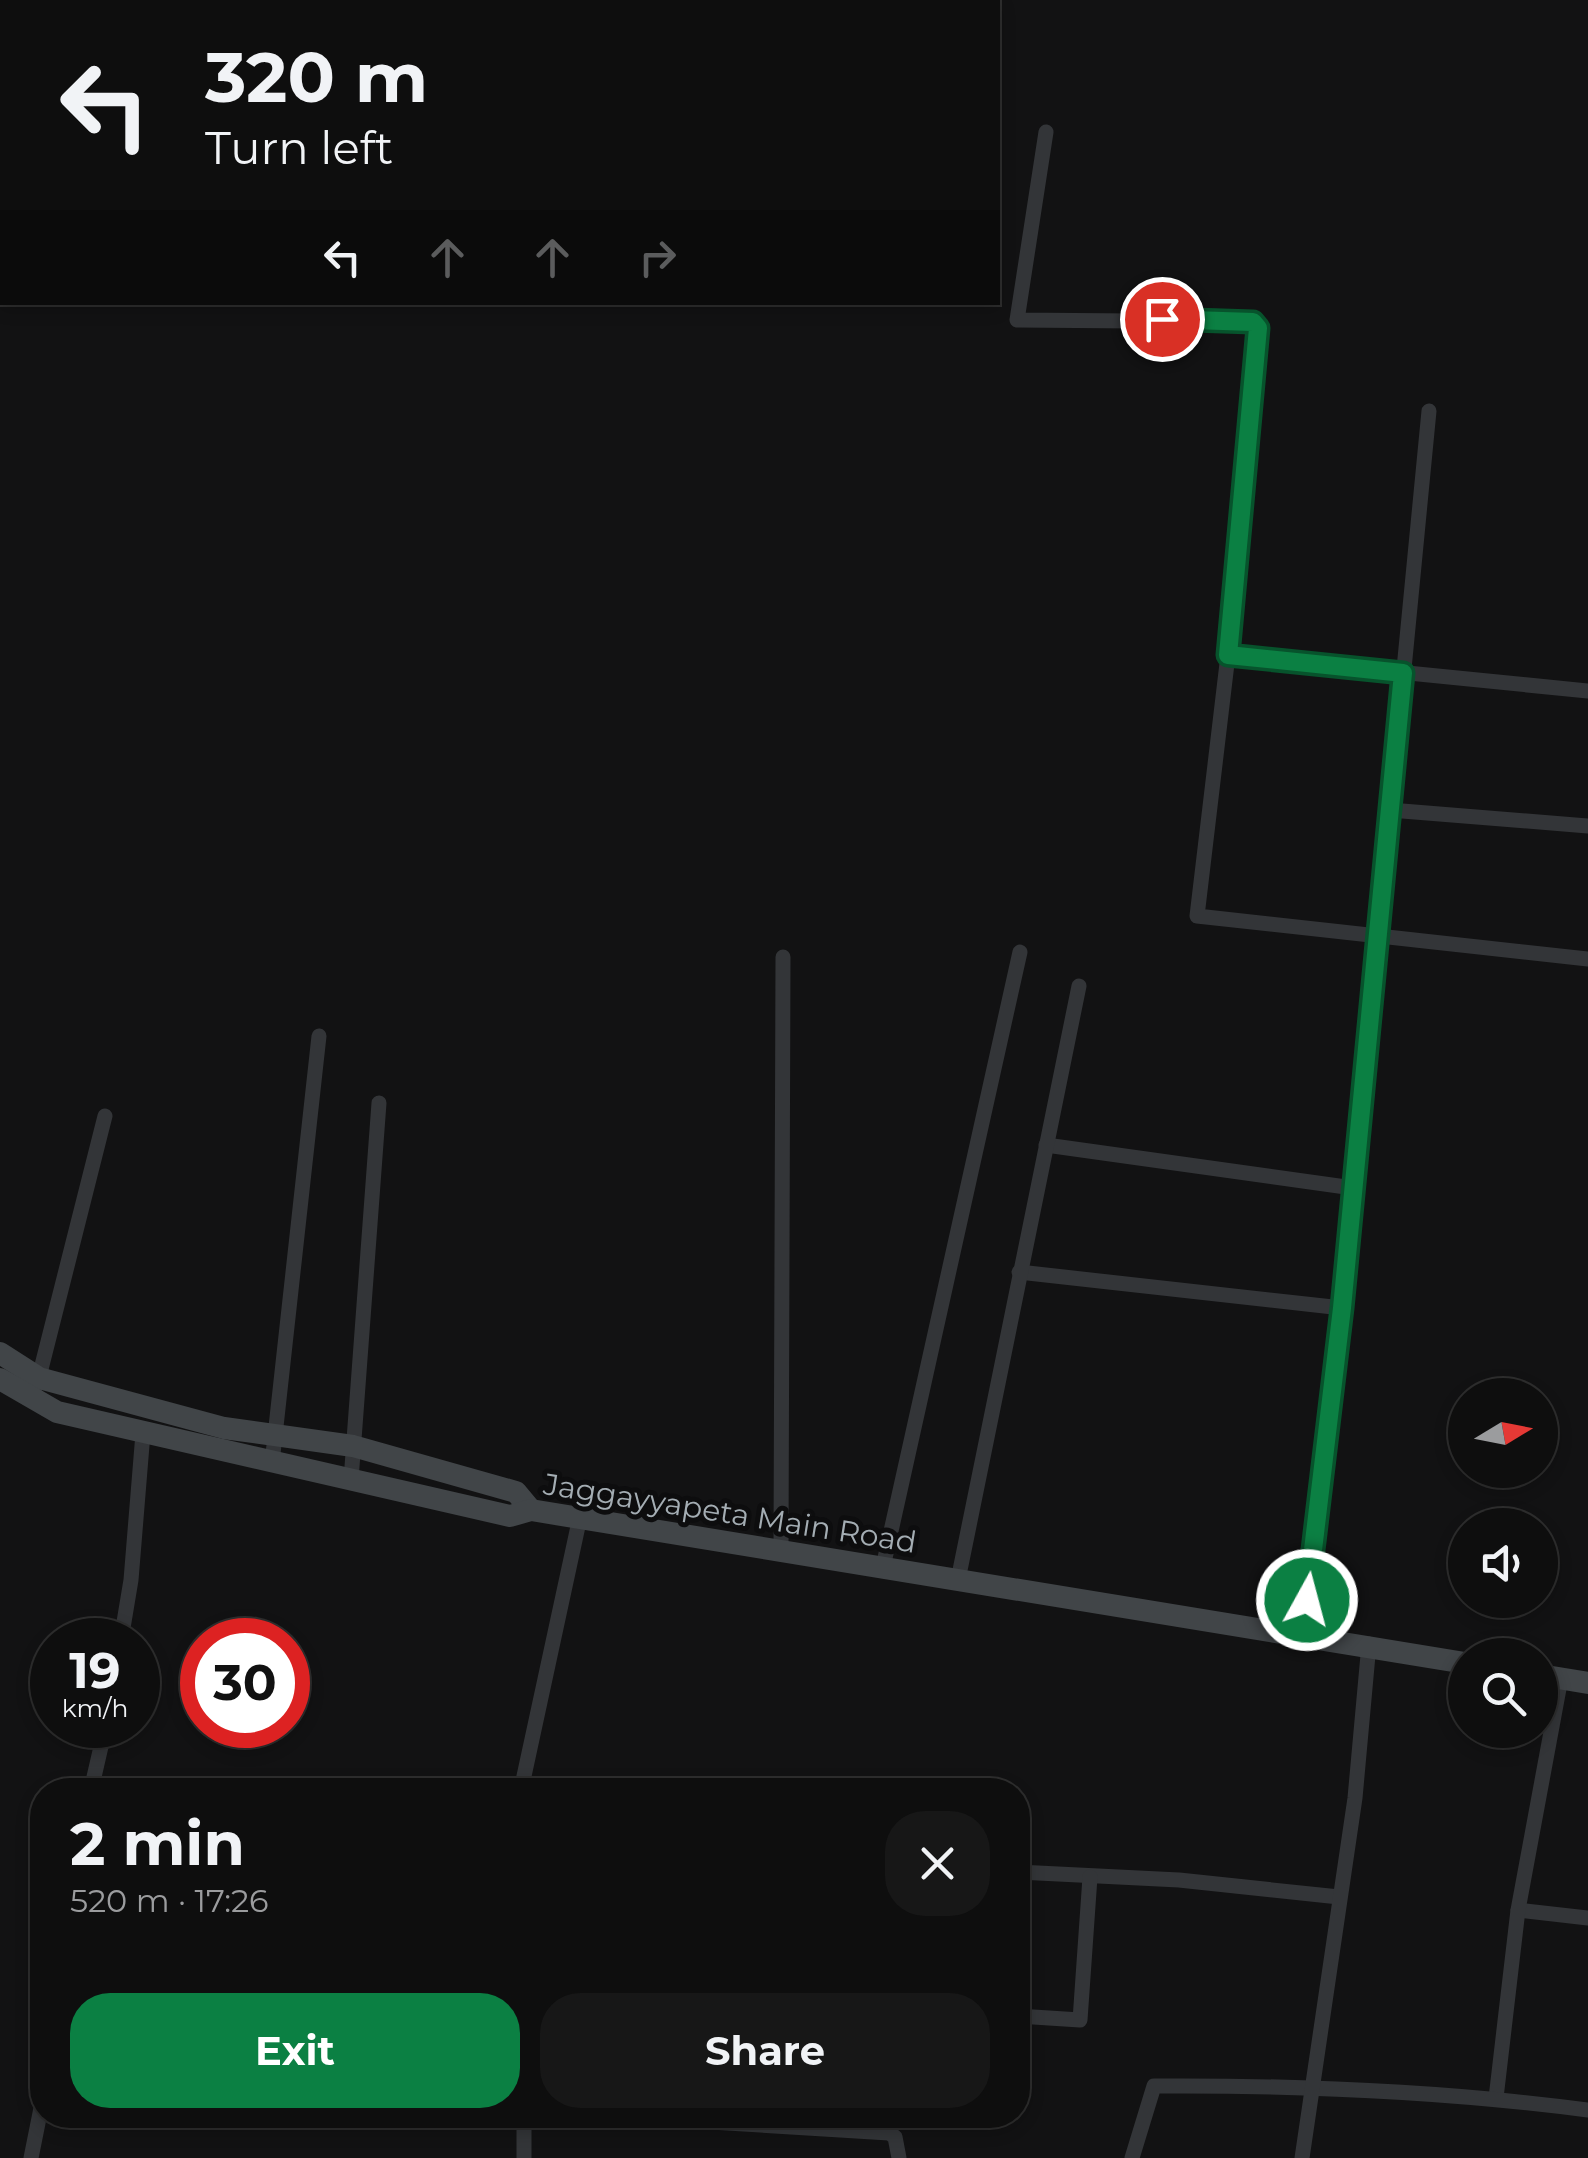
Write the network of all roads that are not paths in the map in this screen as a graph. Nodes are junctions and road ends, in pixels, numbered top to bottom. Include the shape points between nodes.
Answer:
1 (1046, 132) dead end
2 (1429, 411) dead end
3 (1228, 655) junction
4 (1403, 673) junction
5 (1588, 690) edge
6 (1390, 810) junction
7 (1588, 826) edge
8 (1378, 937) junction
9 (1020, 952) dead end
10 (783, 957) dead end
11 (1588, 959) edge
12 (1079, 986) dead end
13 (319, 1036) dead end
14 (380, 1103) dead end
15 (105, 1116) dead end
16 (1046, 1145) junction
17 (1353, 1188) junction
18 (1020, 1272) junction
19 (1342, 1308) junction
20 (0, 1353) edge
21 (0, 1379) edge
22 (36, 1388) junction
23 (143, 1433) junction
24 (275, 1436) junction
25 (353, 1446) junction
26 (272, 1463) junction
27 (350, 1480) junction
28 (531, 1510) junction
29 (580, 1517) junction
30 (781, 1550) junction
31 (882, 1567) junction
32 (958, 1580) junction
33 (124, 1618) edge
34 (1302, 1636) junction
35 (1370, 1646) junction
36 (1448, 1660) edge
37 (1558, 1678) edge
38 (1588, 1683) edge
39 (101, 1748) edge
40 (1540, 1748) edge
41 (94, 1778) edge
42 (524, 1778) edge
43 (1030, 1873) edge
44 (1090, 1877) junction
45 (1339, 1897) junction
46 (1518, 1910) junction
47 (1588, 1918) edge
48 (1030, 2017) edge
49 (1313, 2085) junction
50 (1496, 2098) junction
51 (1588, 2110) edge
52 (37, 2128) edge
53 (524, 2128) edge
54 (807, 2128) edge
55 (30, 2158) edge
56 (524, 2158) edge
57 (899, 2158) edge
58 (1132, 2158) edge
59 (1302, 2158) edge

1 - 3 street via 1017,320 1199,318 1253,322 1258,328
2 - 4 street
3 - 4 street
3 - 8 street via 1197,916
4 - 5 street
4 - 6 street
6 - 7 street
6 - 8 street
8 - 11 street
8 - 17 street
9 - 31 street
10 - 30 street
12 - 16 street
13 - 24 street
14 - 25 street
15 - 22 street
16 - 17 street
16 - 18 street
17 - 19 street
18 - 19 street
18 - 32 street
19 - 34 street
20 - 22 main road
21 - 22 main road, Jaggayyapeta Main Road
22 - 23 main road, Jaggayyapeta Main Road via 56,1412
22 - 24 main road
23 - 26 main road, Jaggayyapeta Main Road
23 - 33 street
24 - 25 main road
24 - 26 street
25 - 27 street
25 - 28 main road via 516,1492
26 - 27 main road, Jaggayyapeta Main Road
27 - 28 main road, Jaggayyapeta Main Road via 510,1516
28 - 29 main road, Jaggayyapeta Main Road
29 - 30 main road, Jaggayyapeta Main Road
29 - 42 street
30 - 31 main road, Jaggayyapeta Main Road
31 - 32 main road, Jaggayyapeta Main Road
32 - 34 main road, Jaggayyapeta Main Road
34 - 35 main road, Jaggayyapeta Main Road
35 - 36 main road, Jaggayyapeta Main Road
35 - 45 street
37 - 38 main road
39 - 41 street
40 - 46 street
43 - 44 street
44 - 45 street
44 - 48 street via 1080,2020
45 - 49 street
46 - 47 street
46 - 50 street
49 - 50 street
49 - 58 street via 1154,2086
49 - 59 street
50 - 51 street
52 - 55 street
53 - 56 street
54 - 57 street via 889,2133

